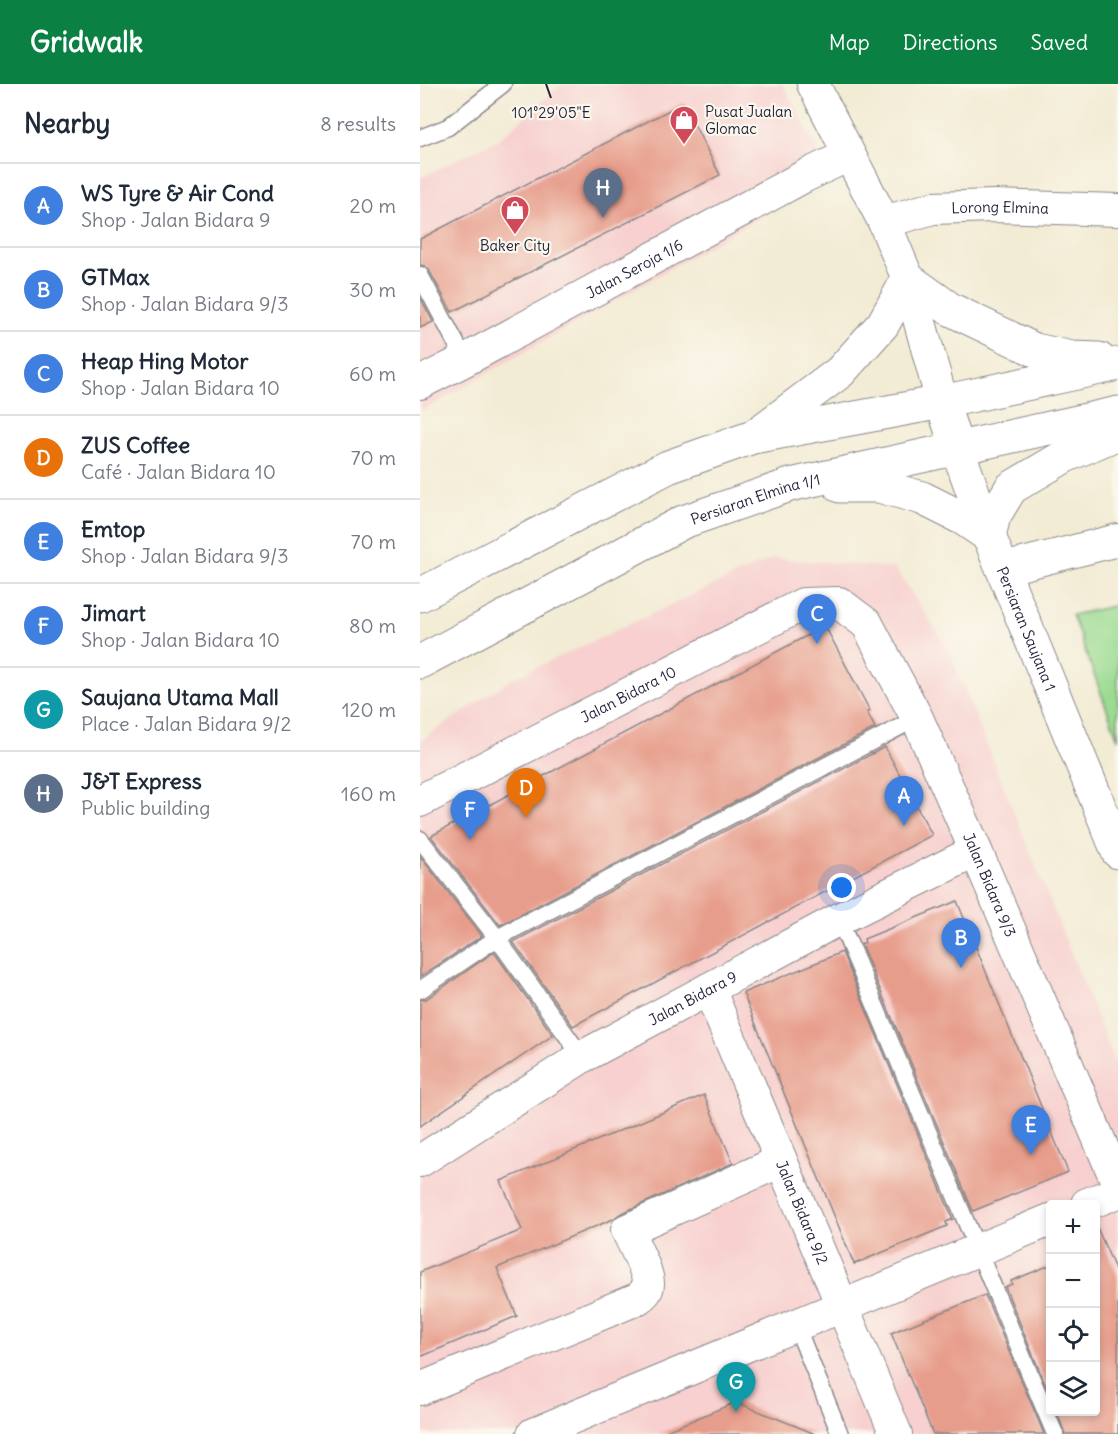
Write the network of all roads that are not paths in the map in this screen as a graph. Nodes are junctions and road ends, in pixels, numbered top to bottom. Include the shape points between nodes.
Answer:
1 (813, 84) edge
2 (499, 85) edge
3 (420, 138) edge
4 (849, 154) junction
5 (1118, 210) edge
6 (884, 222) junction
7 (420, 275) edge
8 (908, 279) junction
9 (465, 360) junction
10 (1118, 362) edge
11 (420, 383) edge
12 (942, 402) junction
13 (1118, 413) edge
14 (1118, 433) edge
15 (753, 437) junction
16 (957, 448) junction
17 (790, 485) junction
18 (989, 536) junction
19 (1118, 540) edge
20 (1003, 569) junction
21 (420, 595) edge
22 (839, 603) joint
23 (420, 662) edge
24 (917, 718) junction
25 (420, 801) edge
26 (1111, 817) edge
27 (420, 839) edge
28 (976, 851) junction
29 (1118, 852) edge
30 (840, 919) junction
31 (497, 938) junction
32 (708, 989) junction
33 (420, 990) edge
34 (582, 1057) junction
35 (420, 1161) edge
36 (781, 1161) junction
37 (1118, 1184) edge
38 (1118, 1192) edge
39 (1097, 1200) edge
40 (1046, 1222) edge
41 (977, 1250) junction
42 (842, 1306) junction
43 (796, 1325) junction
44 (420, 1389) edge
45 (533, 1434) edge
46 (840, 1434) edge
47 (896, 1434) edge
48 (1055, 1434) edge

1 - 4 street
2 - 3 lane via 448,127
4 - 6 street
4 - 9 street, Jalan Seroja 1/6
5 - 6 street, Lorong Elmina via 933,208
6 - 8 street
7 - 9 lane
8 - 10 main road via 950,309 1035,350
8 - 12 street
8 - 15 main road via 883,324 840,372
9 - 11 street, Jalan Seroja 1/6
10 - 12 main road
12 - 15 main road
12 - 16 main road, Persiaran Saujana 1
13 - 16 main road, Persiaran Elmina 1/1
14 - 18 main road via 1065,456 1011,488 994,516
15 - 21 main road via 668,467
16 - 17 main road, Persiaran Elmina 1/1
16 - 18 main road, Persiaran Saujana 1
17 - 18 main road via 879,486 922,498
17 - 23 main road, Persiaran Elmina 1/1 via 683,522
18 - 20 main road, Persiaran Saujana 1
19 - 20 street
20 - 26 main road, Persiaran Saujana 1
22 - 24 street, Jalan Bidara 9/3 via 867,624
22 - 25 street, Jalan Bidara 10 via 803,604
24 - 28 street, Jalan Bidara 9/3
24 - 31 lane
26 - 29 main road, Persiaran Saujana 1
27 - 31 lane
28 - 30 street, Jalan Bidara 9
28 - 37 street, Jalan Bidara 9/3
30 - 32 street, Jalan Bidara 9
30 - 41 lane
31 - 33 lane
31 - 34 lane
32 - 34 street, Jalan Bidara 9
32 - 36 street, Jalan Bidara 9/2
34 - 35 street, Jalan Bidara 9
36 - 42 street, Jalan Bidara 9/2
36 - 44 street via 627,1230 647,1276 645,1293 637,1299
38 - 39 street
40 - 41 street
41 - 42 street
41 - 48 lane
42 - 43 street
42 - 47 street, Jalan Bidara 9/2
43 - 45 street
43 - 46 lane

